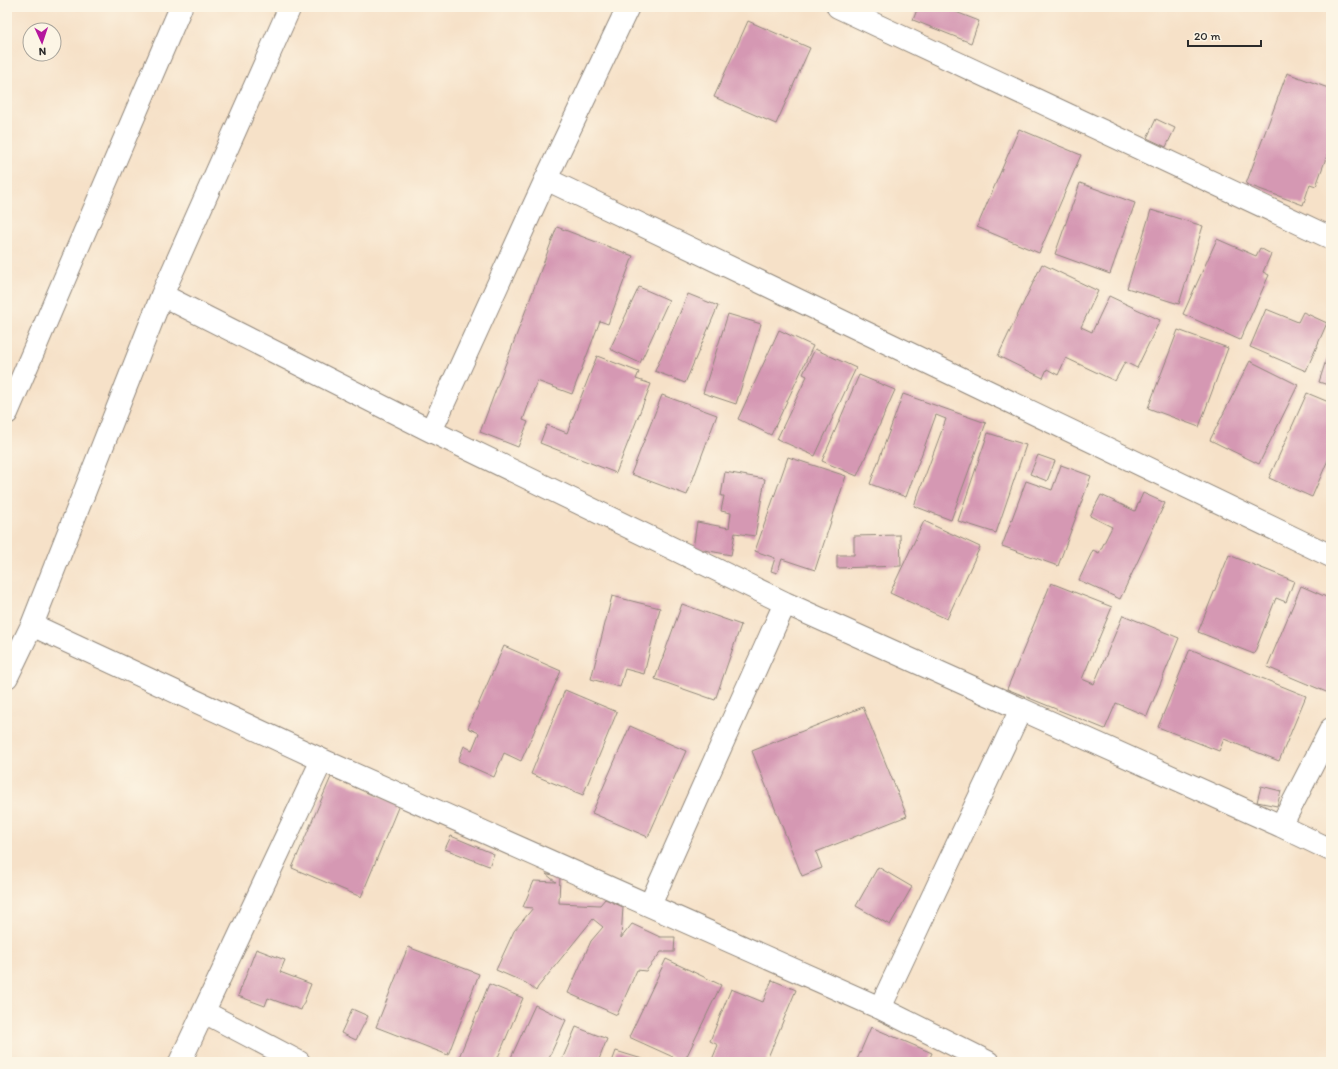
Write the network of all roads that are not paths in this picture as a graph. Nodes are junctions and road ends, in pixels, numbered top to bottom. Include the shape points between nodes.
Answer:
1 (182, 7) edge
2 (290, 7) edge
3 (628, 7) edge
4 (838, 7) edge
5 (546, 179) junction
6 (1331, 238) edge
7 (162, 294) junction
8 (7, 413) edge
9 (431, 431) junction
10 (1331, 556) edge
11 (785, 603) junction
12 (32, 625) junction
13 (7, 677) edge
14 (1020, 709) junction
15 (1331, 729) edge
16 (322, 760) junction
17 (1281, 826) junction
18 (1331, 850) edge
19 (650, 906) junction
20 (880, 1008) junction
21 (204, 1012) junction
22 (180, 1062) edge
23 (299, 1062) edge
24 (988, 1062) edge

1 - 8 street
2 - 7 street
3 - 5 street
4 - 6 street
5 - 9 street
5 - 10 street
7 - 9 street
7 - 12 street
9 - 11 street
11 - 14 street
11 - 19 street
12 - 13 street
12 - 16 street
14 - 17 street
14 - 20 street
15 - 17 street
16 - 19 street
16 - 21 street
17 - 18 street
19 - 20 street
20 - 24 street
21 - 22 street
21 - 23 street

